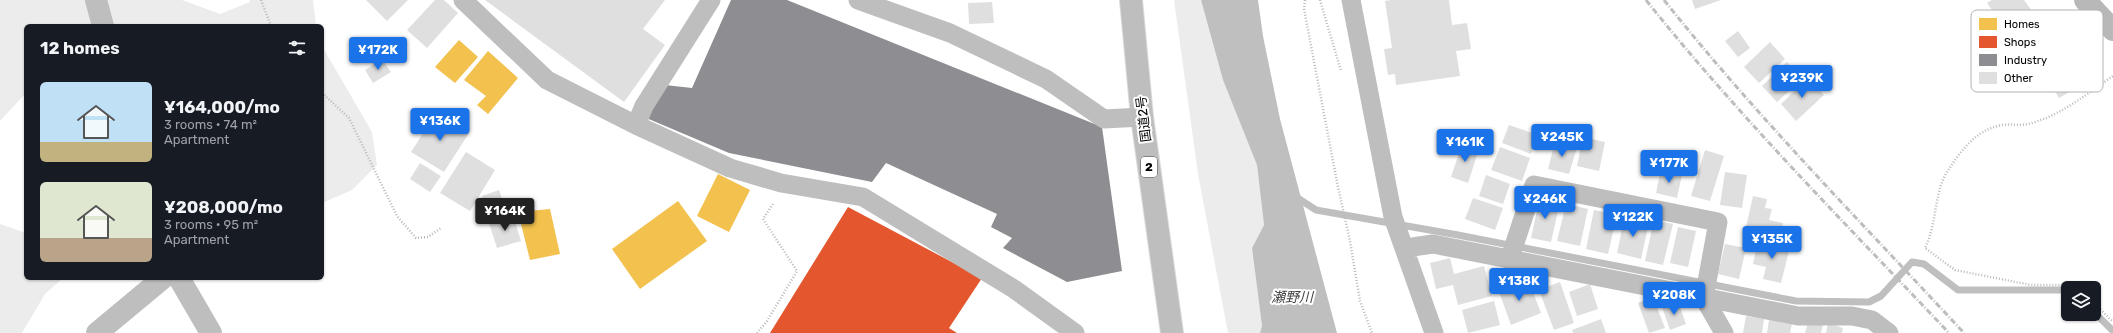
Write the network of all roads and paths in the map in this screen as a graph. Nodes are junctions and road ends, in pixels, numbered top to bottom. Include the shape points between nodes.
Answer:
1 (96, 0) edge
2 (261, 0) edge
3 (463, 0) edge
4 (711, 0) edge
5 (858, 0) edge
6 (1131, 0) edge
7 (1305, 0) edge
8 (1351, 0) edge
9 (2085, 0) edge
10 (2094, 10) edge
11 (2103, 19) edge
12 (102, 24) edge
13 (270, 24) edge
14 (2113, 30) edge
15 (2113, 76) edge
16 (2103, 83) edge
17 (2089, 92) edge
18 (324, 95) edge
19 (1142, 117) junction
20 (636, 125) junction
21 (781, 183) junction
22 (441, 228) dead end
23 (1404, 245) junction
24 (1510, 258) junction
25 (161, 280) edge
26 (180, 280) edge
27 (2061, 285) edge
28 (1704, 298) junction
29 (2101, 310) edge
30 (2113, 322) edge
31 (97, 333) edge
32 (211, 333) edge
33 (757, 333) edge
34 (1075, 333) edge
35 (1172, 333) edge
36 (1372, 333) edge
37 (1434, 333) edge
38 (1724, 333) edge
39 (1889, 333) edge

1 - 12 main road
2 - 13 path
3 - 20 street via 547,80
4 - 20 street via 644,106
5 - 19 street via 950,33 1046,79 1104,119
6 - 19 main road, 国道2号 / 2
7 - 36 path via 1304,9 1349,233 1360,301
8 - 23 street via 1393,217
9 - 10 main road
11 - 14 main road
15 - 16 path
17 - 27 path via 2067,107 2029,124 1999,126 1983,131 1964,148 1946,172 1942,182 1931,237 1926,248 1955,270 2031,285
18 - 22 path via 349,118 397,216 416,238 428,237
19 - 35 main road, 国道2号 / 2
20 - 21 street via 730,168
21 - 33 path via 779,195 763,219 797,271 768,321
21 - 34 street via 863,197 1014,289
23 - 24 street via 1433,244
23 - 37 street
24 - 28 street
24 - 28 street via 1534,185 1718,222
25 - 31 main road
26 - 32 main road
28 - 38 street
28 - 39 street via 1798,316 1852,316 1872,320
29 - 30 path

